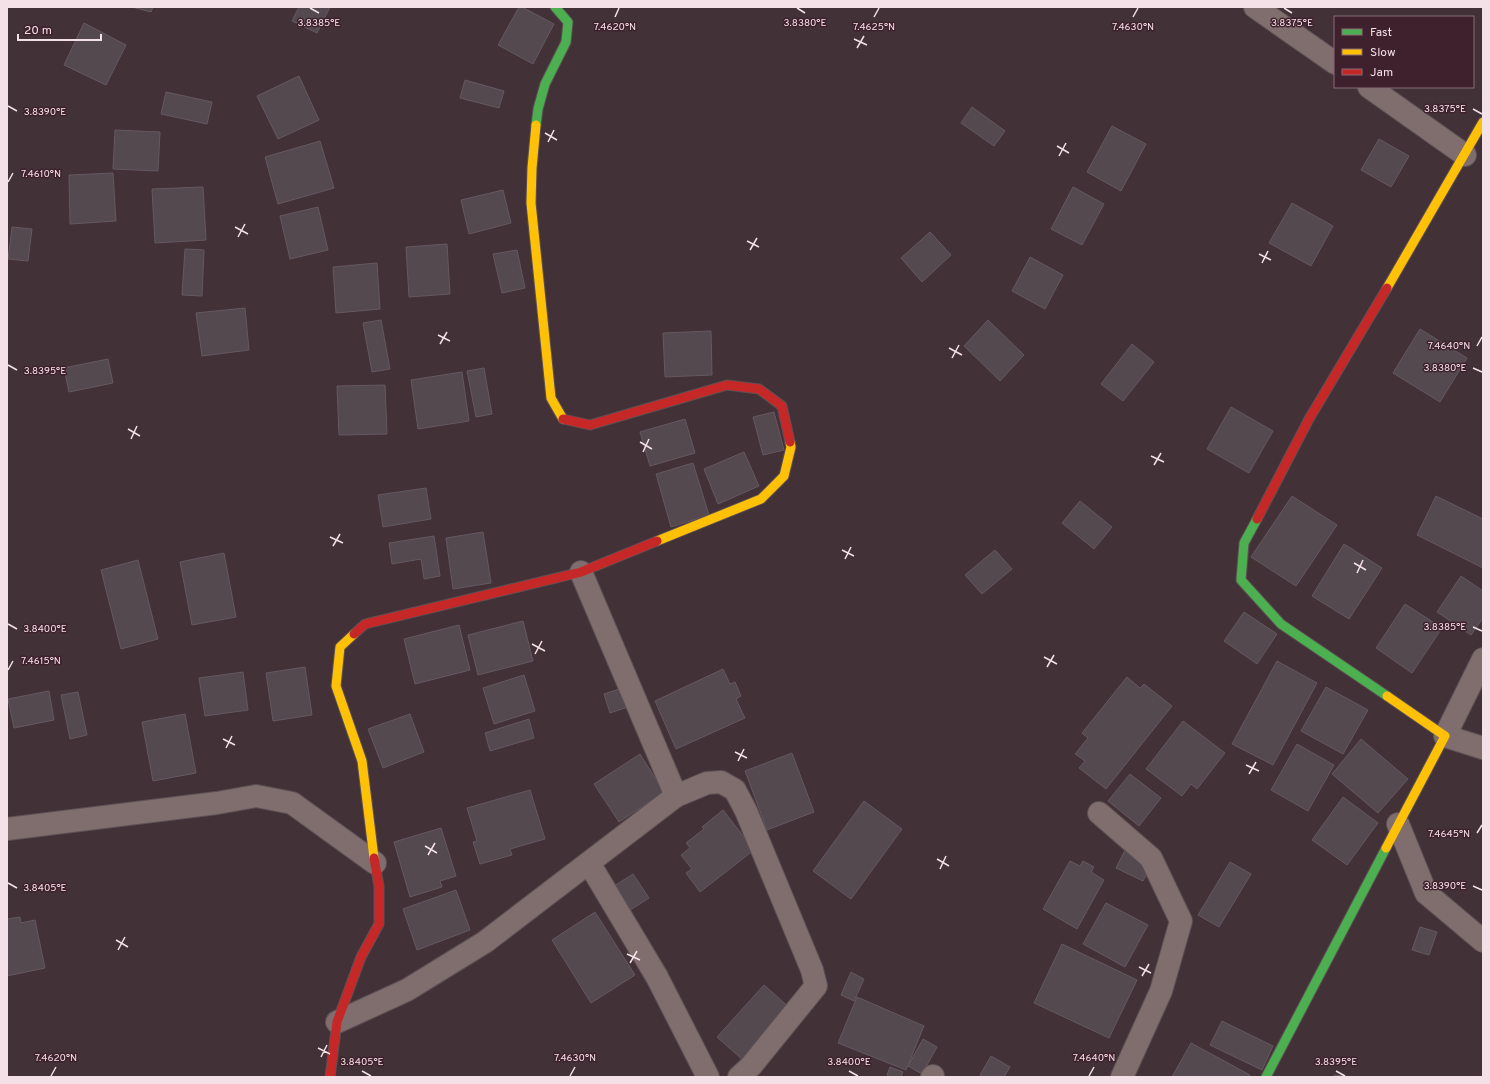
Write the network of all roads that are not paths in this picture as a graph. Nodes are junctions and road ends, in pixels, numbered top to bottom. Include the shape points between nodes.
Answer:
1 (555, 7) edge
2 (1255, 7) edge
3 (1334, 62) edge
4 (1370, 88) edge
5 (1483, 122) edge
6 (1465, 155) junction
7 (581, 572) junction
8 (1483, 659) edge
9 (1445, 736) junction
10 (1483, 748) edge
11 (676, 796) junction
12 (1099, 813) dead end
13 (1398, 824) junction
14 (7, 829) edge
15 (375, 863) junction
16 (589, 863) junction
17 (1483, 941) edge
18 (337, 1022) junction
19 (330, 1077) edge
20 (708, 1077) edge
21 (739, 1077) edge
22 (1122, 1077) edge
23 (1266, 1077) edge

1 - 7 street via 568,22 566,42 545,84 538,108 531,202 551,398 564,420 590,425 727,385 759,389 782,406 791,447 784,476 761,498
2 - 3 street
4 - 6 street
5 - 6 street
6 - 9 street via 1309,419 1244,543 1241,580 1281,624
7 - 11 street
7 - 15 street via 365,624 340,647 336,686 362,761
8 - 9 street
9 - 10 street
9 - 13 street
11 - 16 street
11 - 21 street via 707,783 721,782 736,790 812,970 816,986 751,1066
12 - 22 street via 1151,858 1181,921 1161,990
13 - 17 street via 1426,893
13 - 23 street
14 - 15 street via 256,796 292,803
15 - 18 street via 379,886 379,924 361,957
16 - 18 street via 485,942 407,990
16 - 20 street via 657,977
18 - 19 street

